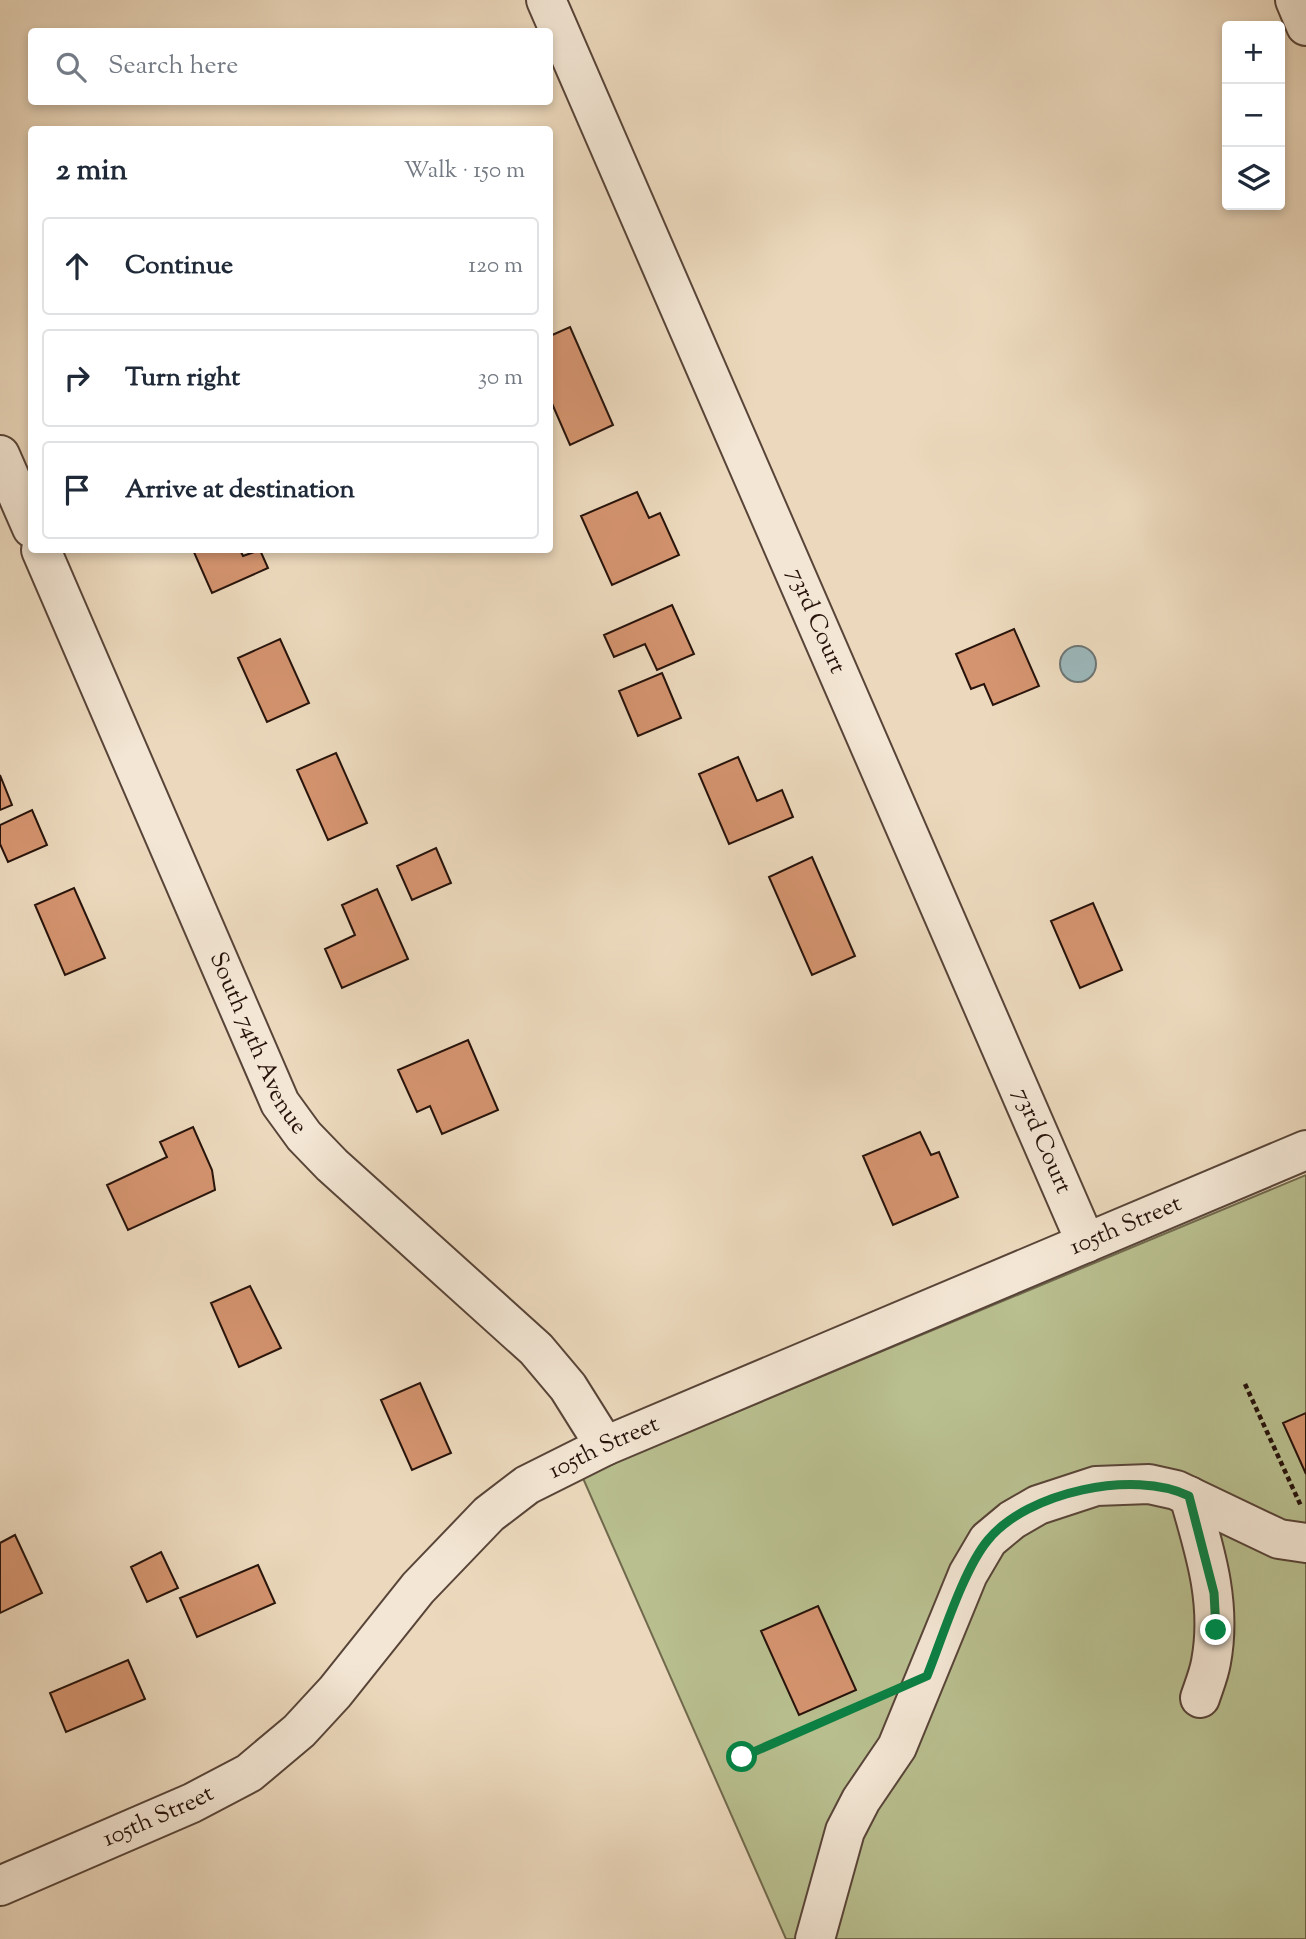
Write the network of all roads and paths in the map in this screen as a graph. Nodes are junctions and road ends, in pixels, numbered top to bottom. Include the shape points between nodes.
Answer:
1 (547, 0) edge
2 (1295, 0) edge
3 (1306, 26) edge
4 (0, 455) edge
5 (28, 519) edge
6 (42, 553) edge
7 (1306, 1150) edge
8 (1086, 1243) junction
9 (1245, 1384) dead end
10 (606, 1446) junction
11 (1189, 1496) junction
12 (1306, 1516) edge
13 (1306, 1543) edge
14 (927, 1676) junction
15 (1200, 1698) dead end
16 (742, 1757) dead end
17 (0, 1886) edge
18 (815, 1939) edge

1 - 8 street, 73rd Court
2 - 3 street
4 - 5 street
6 - 10 street, South 74th Avenue via 280,1103 332,1165 536,1349 568,1387
7 - 8 street, 105th Street
8 - 10 street, 105th Street
9 - 12 path
10 - 17 street, 105th Street via 527,1485 489,1514 418,1588 299,1731 249,1773 192,1803
11 - 13 street via 1279,1539
11 - 14 street via 1149,1484 1096,1486 1038,1505 1012,1520 988,1540 968,1574
11 - 15 street via 1214,1593 1213,1653
14 - 16 path
14 - 18 street via 897,1747 845,1831

